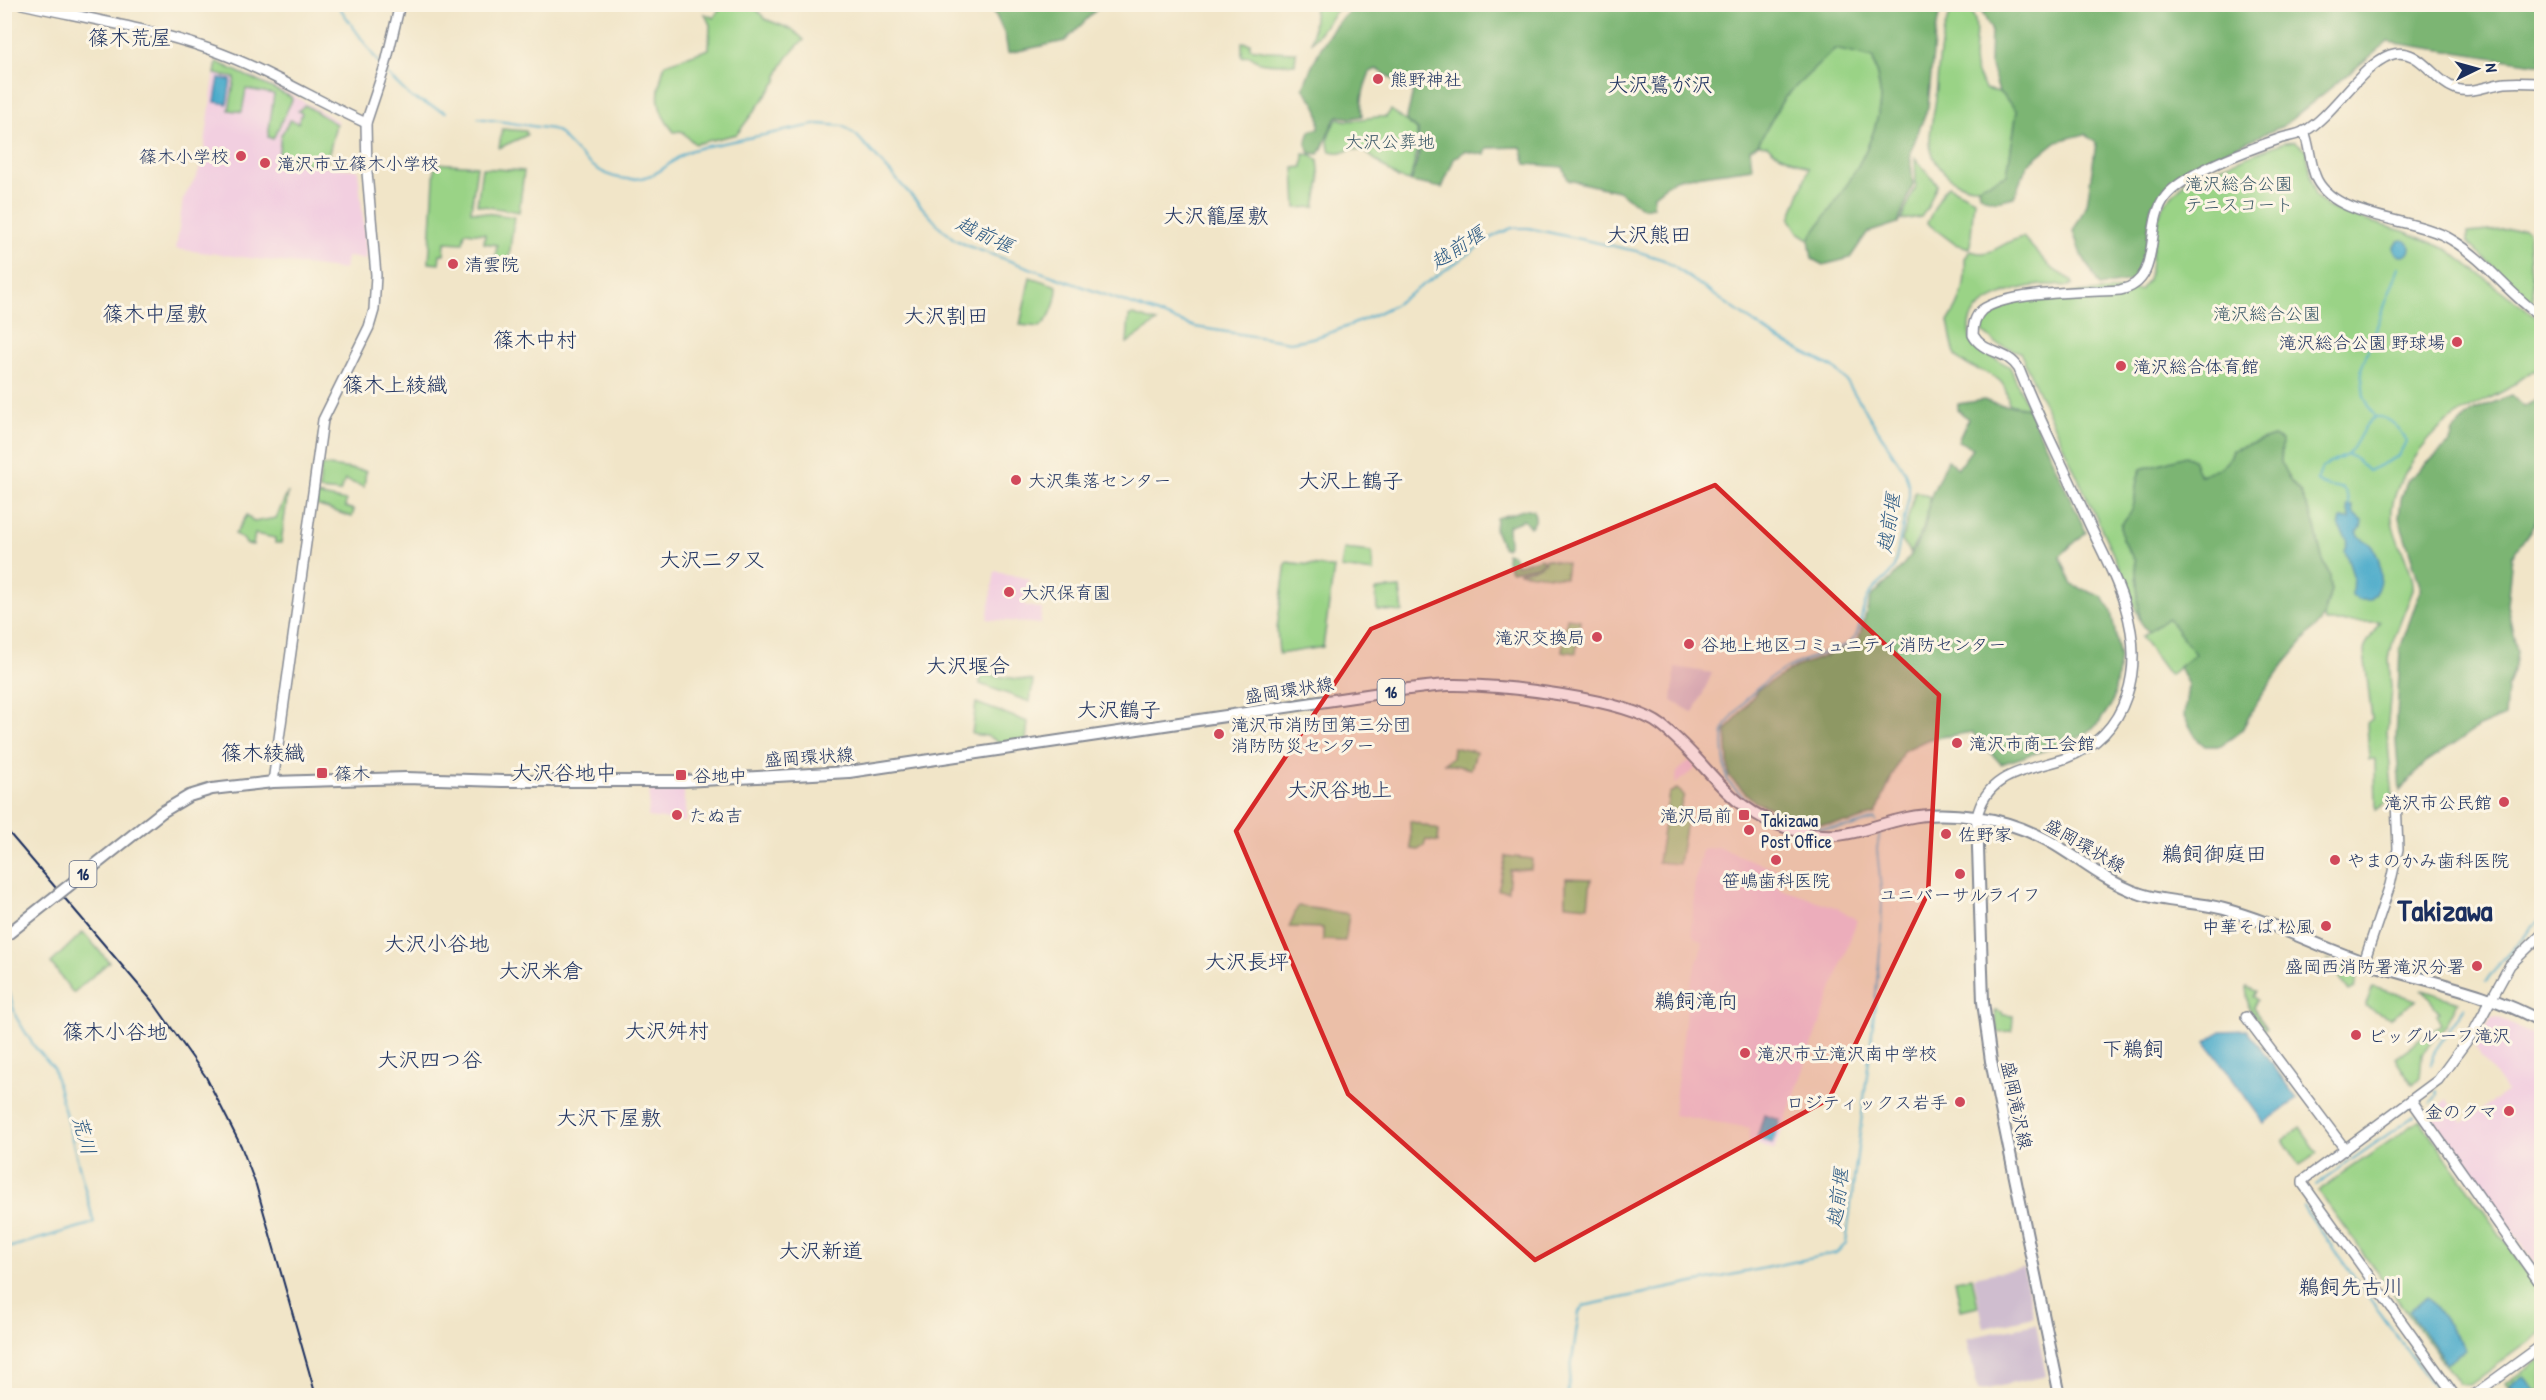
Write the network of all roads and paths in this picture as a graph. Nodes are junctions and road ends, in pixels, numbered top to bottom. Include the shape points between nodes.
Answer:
1 (22, 4) edge
2 (400, 4) edge
3 (2541, 83) edge
4 (366, 123) junction
5 (2304, 131) junction
6 (2541, 317) edge
7 (273, 782) junction
8 (2396, 800) dead end
9 (1977, 817) junction
10 (2541, 934) edge
11 (4, 937) edge
12 (2364, 962) junction
13 (2491, 999) junction
14 (2246, 1017) dead end
15 (2541, 1022) edge
16 (2412, 1101) junction
17 (2345, 1149) junction
18 (2541, 1286) edge
19 (2541, 1345) edge
20 (2060, 1395) edge
21 (2455, 1395) edge
22 (2472, 1395) edge

1 - 4 street via 144,30 208,49
2 - 4 street
3 - 5 street via 2456,89 2406,54 2390,56
4 - 7 street via 376,275 374,310 323,420
5 - 6 street via 2317,179 2331,195 2347,205 2450,238 2486,264
5 - 9 street via 2212,166 2168,193 2158,207 2149,262 2136,285 2120,290 1998,302 1982,310 1974,320 1977,342 2006,355 2019,369 2108,558 2126,609 2133,659 2127,696 2107,732 2088,749 2005,777 1980,805
7 - 9 main road, 盛岡環状線 / 16 via 406,778 684,781 849,772 1453,685 1563,696 1625,707 1648,716 1744,808 1765,821 1798,831 1845,836 1924,815
7 - 11 main road, 盛岡環状線 / 16, bridge via 212,789 189,796 162,812
8 - 12 street via 2396,857
9 - 12 main road, 盛岡環状線 / 16 via 2023,829 2049,841 2101,876 2141,894 2220,907 2257,918
9 - 20 main road, 盛岡滝沢線 via 1983,1002 1990,1061
10 - 13 street via 2510,965
12 - 13 main road, 盛岡環状線 / 16
13 - 15 main road, 盛岡環状線 / 16
13 - 16 street via 2447,1070
14 - 17 street
16 - 17 street
16 - 18 street
17 - 21 street via 2306,1175 2303,1184
19 - 22 street

